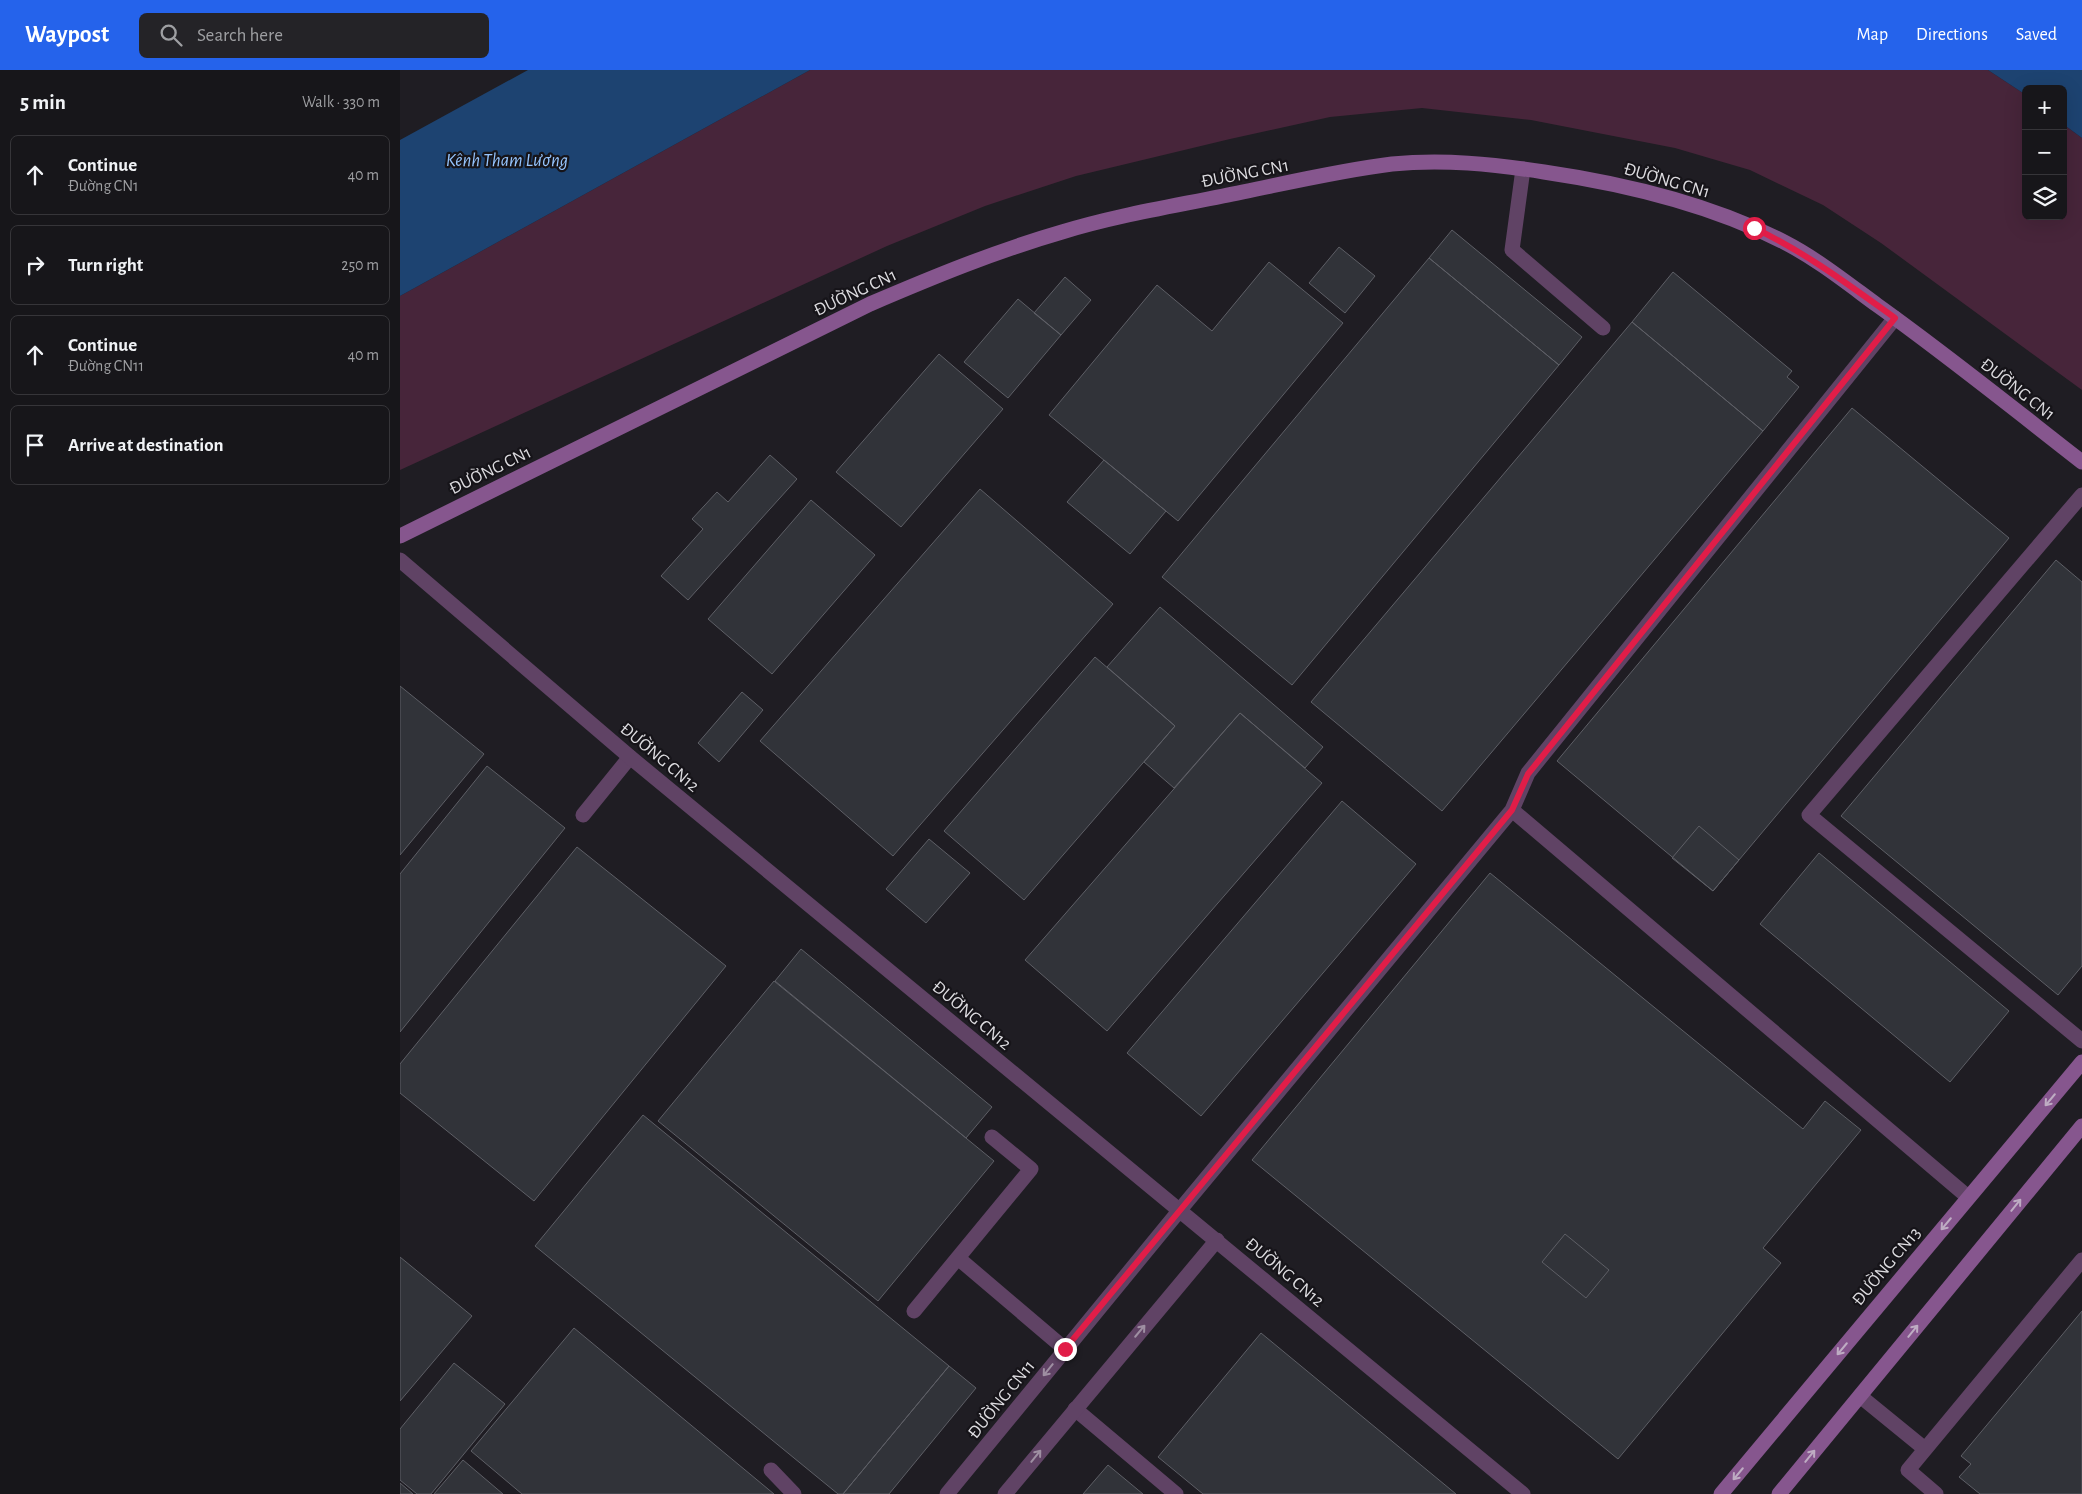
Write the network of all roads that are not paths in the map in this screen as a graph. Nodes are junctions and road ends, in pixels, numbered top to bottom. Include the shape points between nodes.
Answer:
1 (1523, 169) junction
2 (1895, 318) junction
3 (1603, 328) dead end
4 (2082, 462) edge
5 (2082, 495) edge
6 (400, 536) edge
7 (400, 560) edge
8 (630, 757) junction
9 (1512, 810) junction
10 (583, 815) dead end
11 (2082, 1041) edge
12 (2082, 1062) edge
13 (2082, 1126) edge
14 (992, 1137) dead end
15 (1968, 1197) junction
16 (1179, 1211) junction
17 (1217, 1240) junction
18 (958, 1258) junction
19 (2082, 1260) edge
20 (914, 1311) dead end
21 (1065, 1349) junction
22 (1860, 1396) junction
23 (1075, 1409) junction
24 (1925, 1449) junction
25 (771, 1470) dead end
26 (794, 1494) edge
27 (947, 1494) edge
28 (1005, 1494) edge
29 (1176, 1494) edge
30 (1523, 1494) edge
31 (1721, 1494) edge
32 (1779, 1494) edge
33 (1936, 1494) edge

1 - 2 street, ĐƯỜNG CN1 via 1637,189 1754,228 1817,262
1 - 3 street via 1512,250
1 - 6 street, ĐƯỜNG CN1 via 1458,163 1365,168 1119,217 1013,247 870,304
2 - 4 street, ĐƯỜNG CN1
2 - 9 street, ĐƯỜNG CN11 via 1528,774
5 - 11 street via 1809,815
7 - 8 street, ĐƯỜNG CN12
8 - 10 street
8 - 16 street, ĐƯỜNG CN12
9 - 15 street
9 - 16 street, ĐƯỜNG CN11
12 -> 15 street, ĐƯỜNG CN13
22 -> 13 street
14 - 18 street via 1031,1169
15 -> 31 street, ĐƯỜNG CN13
16 - 17 street, ĐƯỜNG CN12
16 - 21 street, ĐƯỜNG CN11
23 -> 17 street
17 - 30 street, ĐƯỜNG CN12
18 - 20 street
18 - 21 street
19 - 24 street
21 -> 27 street, ĐƯỜNG CN11
22 - 24 street
32 -> 22 street
28 -> 23 street
23 - 29 street
24 - 33 street via 1908,1470
25 - 26 street

